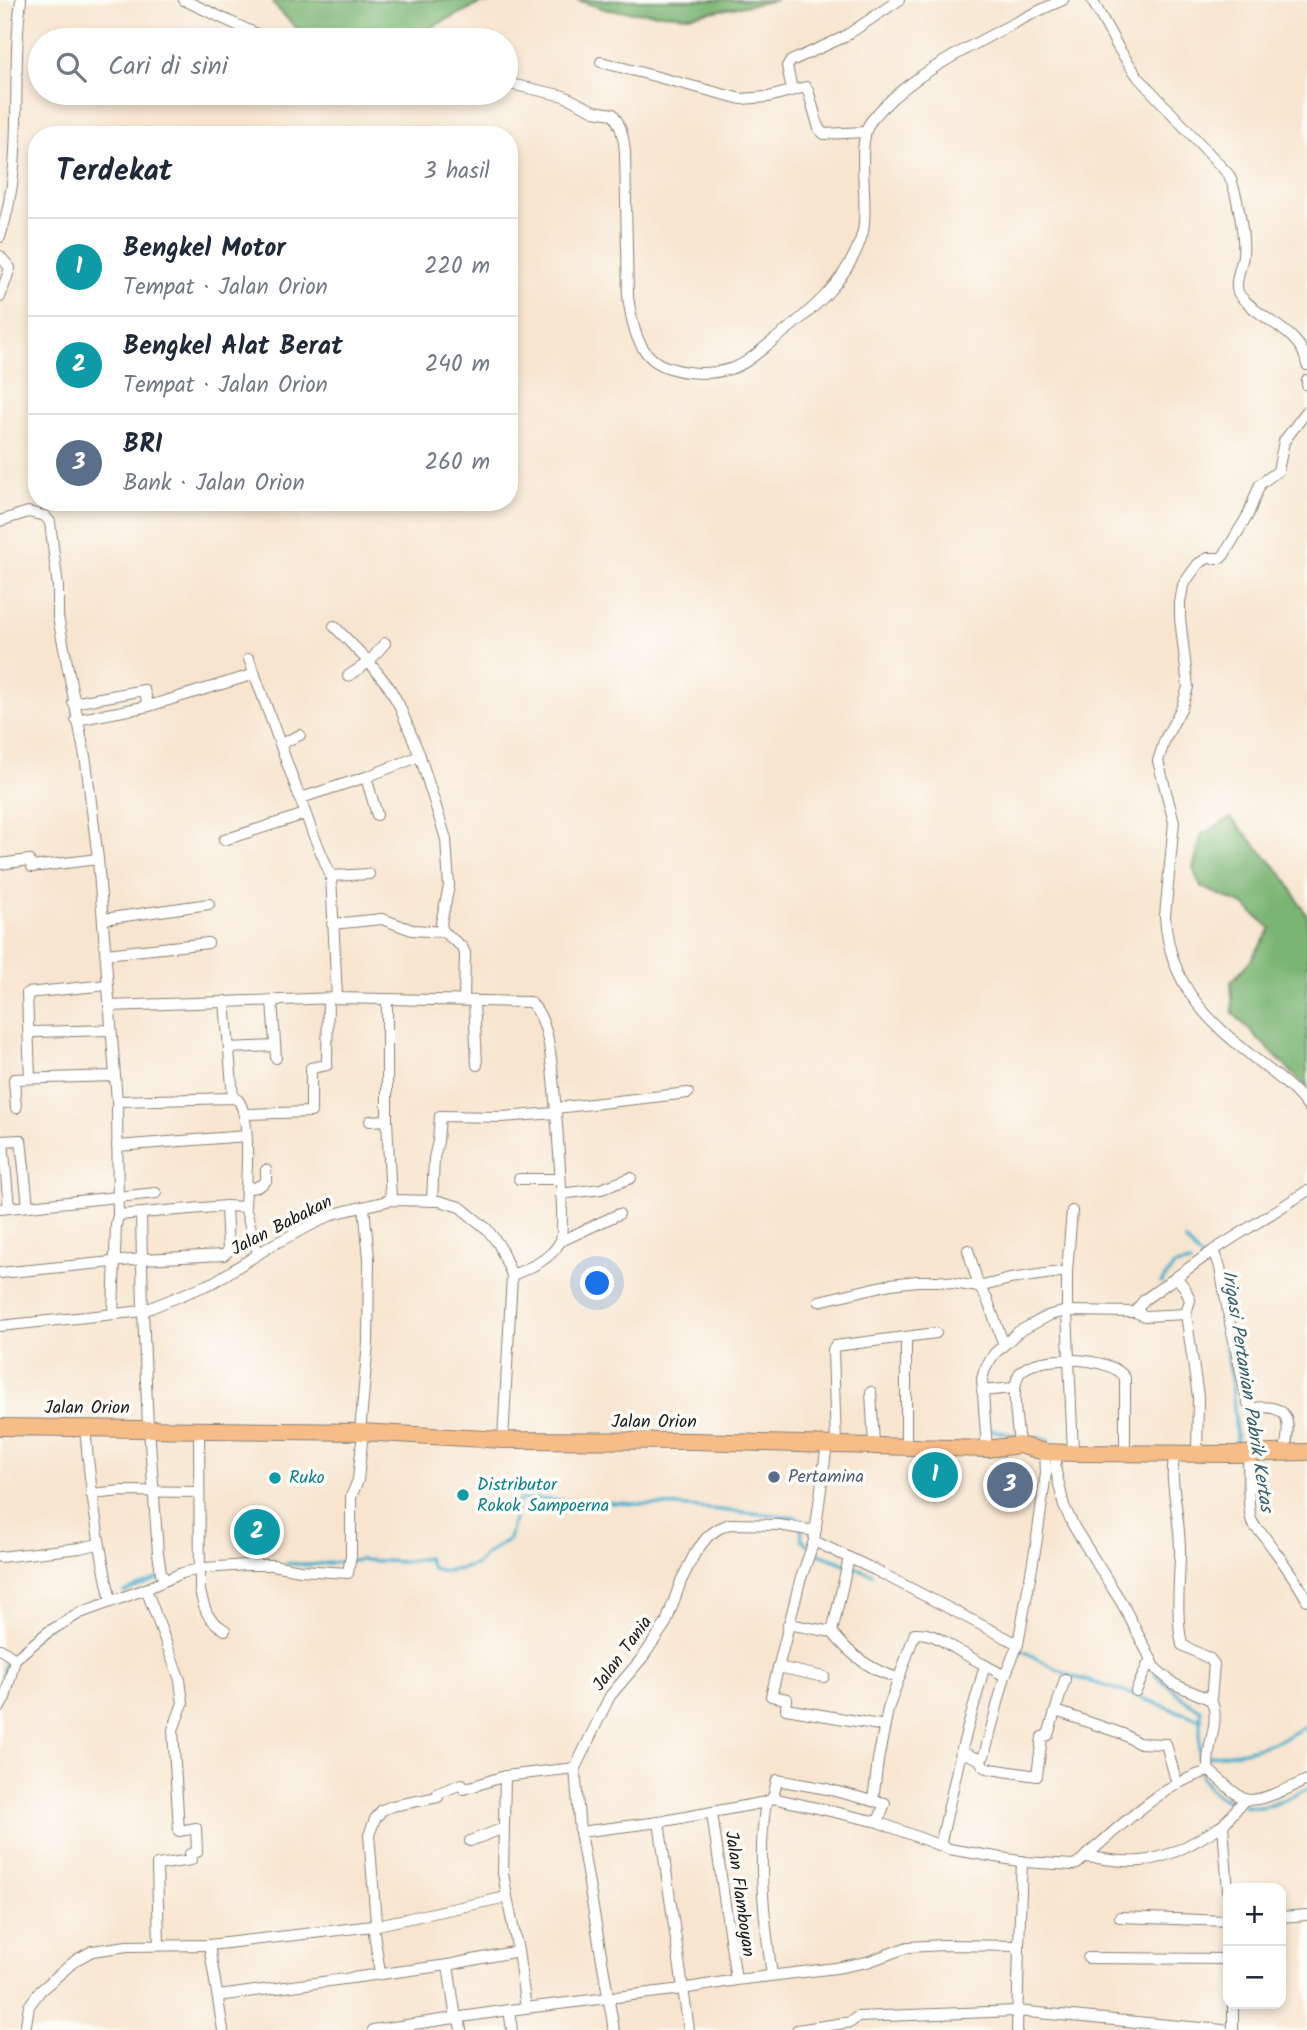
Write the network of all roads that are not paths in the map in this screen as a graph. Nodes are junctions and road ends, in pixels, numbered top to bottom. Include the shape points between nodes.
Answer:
1 (21, 0) edge
2 (184, 0) edge
3 (899, 0) edge
4 (1063, 0) edge
5 (1092, 0) edge
6 (244, 28) edge
7 (601, 62) dead end
8 (518, 86) edge
9 (792, 90) junction
10 (865, 132) junction
11 (0, 237) edge
12 (0, 256) edge
13 (0, 298) edge
14 (1307, 365) edge
15 (1307, 411) edge
16 (0, 521) edge
17 (334, 626) dead end
18 (385, 643) dead end
19 (249, 659) dead end
20 (369, 662) junction
21 (255, 674) junction
22 (348, 676) dead end
23 (73, 703) junction
24 (149, 706) junction
25 (76, 720) junction
26 (300, 735) dead end
27 (280, 744) junction
28 (420, 756) junction
29 (366, 778) junction
30 (301, 798) junction
31 (305, 814) junction
32 (377, 815) dead end
33 (223, 840) dead end
34 (98, 859) junction
35 (0, 864) edge
36 (369, 874) dead end
37 (331, 876) junction
38 (209, 904) dead end
39 (104, 919) junction
40 (332, 924) junction
41 (444, 932) junction
42 (208, 943) dead end
43 (106, 954) junction
44 (107, 985) junction
45 (332, 998) junction
46 (387, 999) junction
47 (272, 1000) junction
48 (469, 1000) junction
49 (225, 1001) junction
50 (109, 1006) junction
51 (111, 1030) junction
52 (34, 1032) dead end
53 (275, 1046) junction
54 (229, 1048) junction
55 (276, 1058) dead end
56 (477, 1065) dead end
57 (115, 1076) junction
58 (30, 1078) junction
59 (688, 1093) dead end
60 (233, 1098) junction
61 (117, 1101) junction
62 (1307, 1106) edge
63 (16, 1108) dead end
64 (555, 1111) junction
65 (245, 1114) junction
66 (387, 1120) junction
67 (370, 1121) dead end
68 (246, 1136) junction
69 (2, 1141) edge
70 (117, 1146) junction
71 (266, 1170) dead end
72 (631, 1178) dead end
73 (519, 1179) dead end
74 (559, 1180) junction
75 (246, 1188) junction
76 (1307, 1191) edge
77 (156, 1193) dead end
78 (561, 1194) junction
79 (117, 1197) junction
80 (391, 1200) junction
81 (432, 1201) junction
82 (28, 1206) junction
83 (226, 1206) junction
84 (364, 1207) junction
85 (4, 1208) edge
86 (245, 1208) junction
87 (1072, 1211) dead end
88 (141, 1213) junction
89 (118, 1214) junction
90 (619, 1214) dead end
91 (561, 1241) junction
92 (968, 1250) dead end
93 (1213, 1251) junction
94 (258, 1254) junction
95 (142, 1259) junction
96 (114, 1262) junction
97 (1067, 1271) junction
98 (0, 1273) edge
99 (512, 1275) junction
100 (1176, 1277) junction
101 (979, 1287) junction
102 (819, 1301) dead end
103 (143, 1311) junction
104 (1067, 1311) junction
105 (1135, 1312) junction
106 (113, 1314) junction
107 (1186, 1314) junction
108 (0, 1326) edge
109 (936, 1333) dead end
110 (906, 1337) junction
111 (1004, 1345) junction
112 (1069, 1361) junction
113 (1014, 1388) junction
114 (982, 1391) junction
115 (871, 1392) dead end
116 (0, 1427) edge
117 (149, 1427) junction
118 (85, 1428) junction
119 (200, 1429) junction
120 (362, 1432) junction
121 (503, 1440) junction
122 (832, 1445) junction
123 (1020, 1445) junction
124 (874, 1446) junction
125 (906, 1447) junction
126 (987, 1449) junction
127 (1286, 1451) junction
128 (1056, 1452) junction
129 (1307, 1452) edge
130 (1125, 1453) junction
131 (1174, 1453) junction
132 (1197, 1454) junction
133 (1244, 1454) junction
134 (153, 1492) junction
135 (199, 1492) junction
136 (92, 1494) junction
137 (812, 1530) junction
138 (99, 1544) junction
139 (813, 1546) junction
140 (0, 1557) edge
141 (848, 1563) junction
142 (199, 1566) junction
143 (163, 1577) junction
144 (146, 1589) junction
145 (111, 1599) junction
146 (1307, 1600) edge
147 (788, 1624) junction
148 (225, 1630) dead end
149 (832, 1632) junction
150 (1017, 1648) junction
151 (9, 1655) edge
152 (1152, 1660) junction
153 (985, 1665) junction
154 (778, 1667) junction
155 (1005, 1676) junction
156 (824, 1677) dead end
157 (899, 1678) junction
158 (1065, 1679) dead end
159 (1136, 1691) dead end
160 (1210, 1700) junction
161 (0, 1707) edge
162 (1056, 1711) junction
163 (885, 1726) junction
164 (961, 1752) junction
165 (979, 1759) junction
166 (575, 1768) junction
167 (1209, 1768) junction
168 (505, 1776) junction
169 (1307, 1780) edge
170 (1177, 1784) junction
171 (770, 1800) junction
172 (873, 1801) junction
173 (1241, 1803) junction
174 (712, 1814) junction
175 (659, 1822) junction
176 (878, 1822) junction
177 (1223, 1825) junction
178 (504, 1828) junction
179 (580, 1832) junction
180 (470, 1841) dead end
181 (940, 1846) junction
182 (1085, 1857) junction
183 (1022, 1861) junction
184 (1227, 1883) edge
185 (507, 1897) junction
186 (1307, 1915) edge
187 (1120, 1917) dead end
188 (1286, 1917) edge
189 (1223, 1921) edge
190 (373, 1926) junction
191 (159, 1945) junction
192 (209, 1945) junction
193 (1019, 1946) junction
194 (518, 1951) junction
195 (1088, 1958) dead end
196 (1223, 1959) edge
197 (448, 1965) junction
198 (380, 1973) junction
199 (772, 1975) junction
200 (736, 1980) junction
201 (682, 1989) junction
202 (218, 1996) junction
203 (609, 1997) junction
204 (526, 2008) junction
205 (1233, 2009) edge
206 (509, 2010) junction
207 (1017, 2011) junction
208 (457, 2019) junction
209 (405, 2028) edge
210 (25, 2030) edge
211 (223, 2030) edge
212 (373, 2030) edge
213 (461, 2030) edge
214 (512, 2030) edge
215 (614, 2030) edge
216 (689, 2030) edge
217 (797, 2030) edge
218 (1017, 2030) edge
219 (1223, 2030) edge
220 (1233, 2030) edge

1 - 11 street via 11,200
2 - 6 street
3 - 9 street via 844,37 791,61 787,66
4 - 10 street via 916,78 894,95
5 - 14 street via 1138,77 1229,175 1243,248 1238,292 1298,343
7 - 9 street via 741,99
8 - 10 street via 564,96 617,119 625,152 631,318 648,356 659,365 689,372 718,372 747,361 804,316 842,276 863,229
9 - 10 street via 808,90 824,134
12 - 13 street via 10,268
15 - 62 street via 1284,442 1278,471 1260,484 1224,555 1200,562 1183,585 1180,618 1188,687 1158,761 1174,822 1166,929 1184,984 1216,1026
16 - 23 street via 28,512 50,522 58,617
17 - 20 street
18 - 20 street
19 - 21 street
20 - 22 street
20 - 28 street via 399,705
21 - 24 street
21 - 27 street
23 - 24 street via 144,690
23 - 25 street
24 - 25 street
25 - 34 street
26 - 27 street
27 - 30 street
28 - 29 street
28 - 41 street via 446,839 449,886 441,923
29 - 30 street
29 - 32 street
30 - 31 street
31 - 33 street
31 - 37 street
34 - 35 street via 32,867 29,860
34 - 39 street
36 - 37 street
37 - 40 street
38 - 39 street
39 - 43 street
40 - 41 street via 383,919 412,930
40 - 45 street
41 - 48 street via 463,947
42 - 43 street
43 - 44 street
44 - 50 street
44 - 58 street via 27,993
45 - 46 street
45 - 47 street
45 - 65 street via 327,1065 311,1069 311,1112
46 - 48 street
46 - 66 street
47 - 49 street
47 - 53 street
48 - 56 street
48 - 64 street via 527,1001 537,1009 549,1044
49 - 50 street
49 - 54 street
50 - 51 street
51 - 52 street
51 - 57 street
53 - 54 street
53 - 55 street
54 - 60 street
57 - 58 street
57 - 61 street
58 - 63 street via 14,1079
59 - 64 street
60 - 61 street
60 - 65 street
61 - 70 street
64 - 74 street
64 - 81 street via 502,1117 440,1116
65 - 68 street
66 - 67 street
66 - 80 street
68 - 70 street
68 - 75 street
69 - 82 street via 21,1140
69 - 85 street
70 - 79 street
71 - 75 street via 262,1185
72 - 78 street via 601,1189
73 - 74 street
74 - 78 street
75 - 86 street
76 - 93 street
77 - 79 street
78 - 91 street
79 - 82 street
79 - 89 street
80 - 81 street, Jalan Babakan
80 - 84 street, Jalan Babakan
81 - 99 street, Jalan Babakan via 460,1207 481,1223 499,1245
82 - 85 street
83 - 86 street
83 - 88 street
83 - 95 street via 227,1254
84 - 94 street, Jalan Babakan via 333,1214
84 - 120 street via 369,1258
86 - 94 street
87 - 97 street
88 - 89 street
88 - 95 street
89 - 96 street
90 - 91 street
91 - 99 street via 541,1262
92 - 101 street
93 - 100 street
93 - 127 street via 1248,1403 1253,1408 1280,1409 1285,1415
94 - 103 street, Jalan Babakan via 214,1282
95 - 96 street
95 - 103 street
96 - 98 street
96 - 106 street
97 - 101 street
97 - 104 street
99 - 121 street, Jalan Babakan
100 - 105 street
100 - 107 street via 1189,1294
101 - 102 street via 940,1281 891,1283
101 - 111 street
103 - 106 street, Jalan Babakan
103 - 117 street
104 - 105 street
104 - 111 street via 1039,1320
104 - 112 street
105 - 107 street
106 - 108 street, Jalan Babakan
107 - 132 street via 1198,1397
109 - 110 street
110 - 122 street via 835,1346
110 - 125 street
111 - 114 street via 985,1369
112 - 113 street via 1029,1367 1020,1373
112 - 128 street
112 - 130 street via 1101,1363 1122,1371
113 - 114 street
113 - 123 street
114 - 126 street
115 - 124 street
116 - 118 highway, Jalan Orion
117 - 118 highway, Jalan Orion
117 - 119 highway, Jalan Orion
117 - 134 street
118 - 136 street
119 - 120 highway, Jalan Orion
119 - 135 street
120 - 121 highway, Jalan Orion
120 - 142 street via 358,1480 351,1497 348,1573 273,1565
121 - 122 highway, Jalan Orion
122 - 124 highway, Jalan Orion
122 - 137 street
123 - 126 highway, Jalan Orion
123 - 128 highway, Jalan Orion
124 - 125 highway, Jalan Orion
125 - 126 highway, Jalan Orion
127 - 129 highway, Jalan Orion
127 - 133 highway, Jalan Orion
128 - 130 highway, Jalan Orion
128 - 150 street via 1046,1473
128 - 152 street via 1064,1506
130 - 131 highway, Jalan Orion
131 - 132 highway, Jalan Orion
131 - 160 street via 1180,1558 1178,1627 1182,1645 1214,1664
132 - 133 highway, Jalan Orion
133 - 146 street via 1255,1528 1297,1580
134 - 135 street
134 - 136 street
134 - 143 street
135 - 142 street
136 - 138 street
137 - 139 street
137 - 166 street, Jalan Tania via 729,1524 708,1536 681,1581 666,1623 610,1696
138 - 140 street
138 - 145 street
139 - 141 street
139 - 147 street
141 - 149 street
141 - 150 street
142 - 143 street
142 - 148 street via 204,1609 211,1622
143 - 144 street
144 - 145 street
144 - 191 street via 183,1696 173,1730 179,1831 196,1828 197,1841 191,1860 157,1865
145 - 151 street
147 - 149 street
147 - 154 street
149 - 157 street via 866,1665
150 - 155 street
151 - 161 street
152 - 159 street
152 - 160 street via 1174,1684
153 - 155 street
153 - 157 street via 936,1636 915,1633
153 - 164 street
154 - 156 street
154 - 163 street via 771,1696 787,1699 786,1709
155 - 165 street via 984,1756
157 - 163 street
158 - 162 street
160 - 167 street via 1214,1723
162 - 165 street via 1048,1735 1042,1737 1037,1776 984,1767
162 - 170 street via 1138,1743 1166,1744
163 - 172 street
164 - 165 street
164 - 181 street
166 - 168 street
166 - 179 street
167 - 170 street
167 - 173 street
168 - 178 street
168 - 190 street via 464,1789 462,1784 438,1793 438,1797 382,1810 369,1835
169 - 173 street
170 - 182 street
171 - 172 street via 778,1780
171 - 174 street
171 - 176 street
171 - 199 street via 763,1851
172 - 176 street via 885,1803
173 - 177 street
174 - 175 street
174 - 200 street, Jalan Flamboyan
175 - 179 street
175 - 201 street
176 - 181 street
177 - 182 street via 1163,1856 1140,1861
177 - 184 street
178 - 180 street
178 - 185 street
179 - 203 street
181 - 183 street
182 - 183 street via 1073,1865
183 - 193 street
185 - 190 street
185 - 194 street
186 - 188 street
187 - 189 street
190 - 192 street
190 - 198 street
191 - 192 street
191 - 210 street via 92,1951 76,1960 34,1999
192 - 202 street
193 - 199 street via 908,1947 867,1962
193 - 207 street
194 - 197 street
194 - 204 street
195 - 196 street
197 - 198 street
197 - 208 street
198 - 202 street
199 - 200 street
200 - 201 street
201 - 203 street
201 - 216 street
202 - 211 street
203 - 204 street
203 - 215 street
204 - 206 street
205 - 220 street
206 - 208 street
206 - 214 street
207 - 217 street via 857,2017 851,2022
207 - 218 street
207 - 219 street
208 - 209 street
208 - 213 street
209 - 212 street

